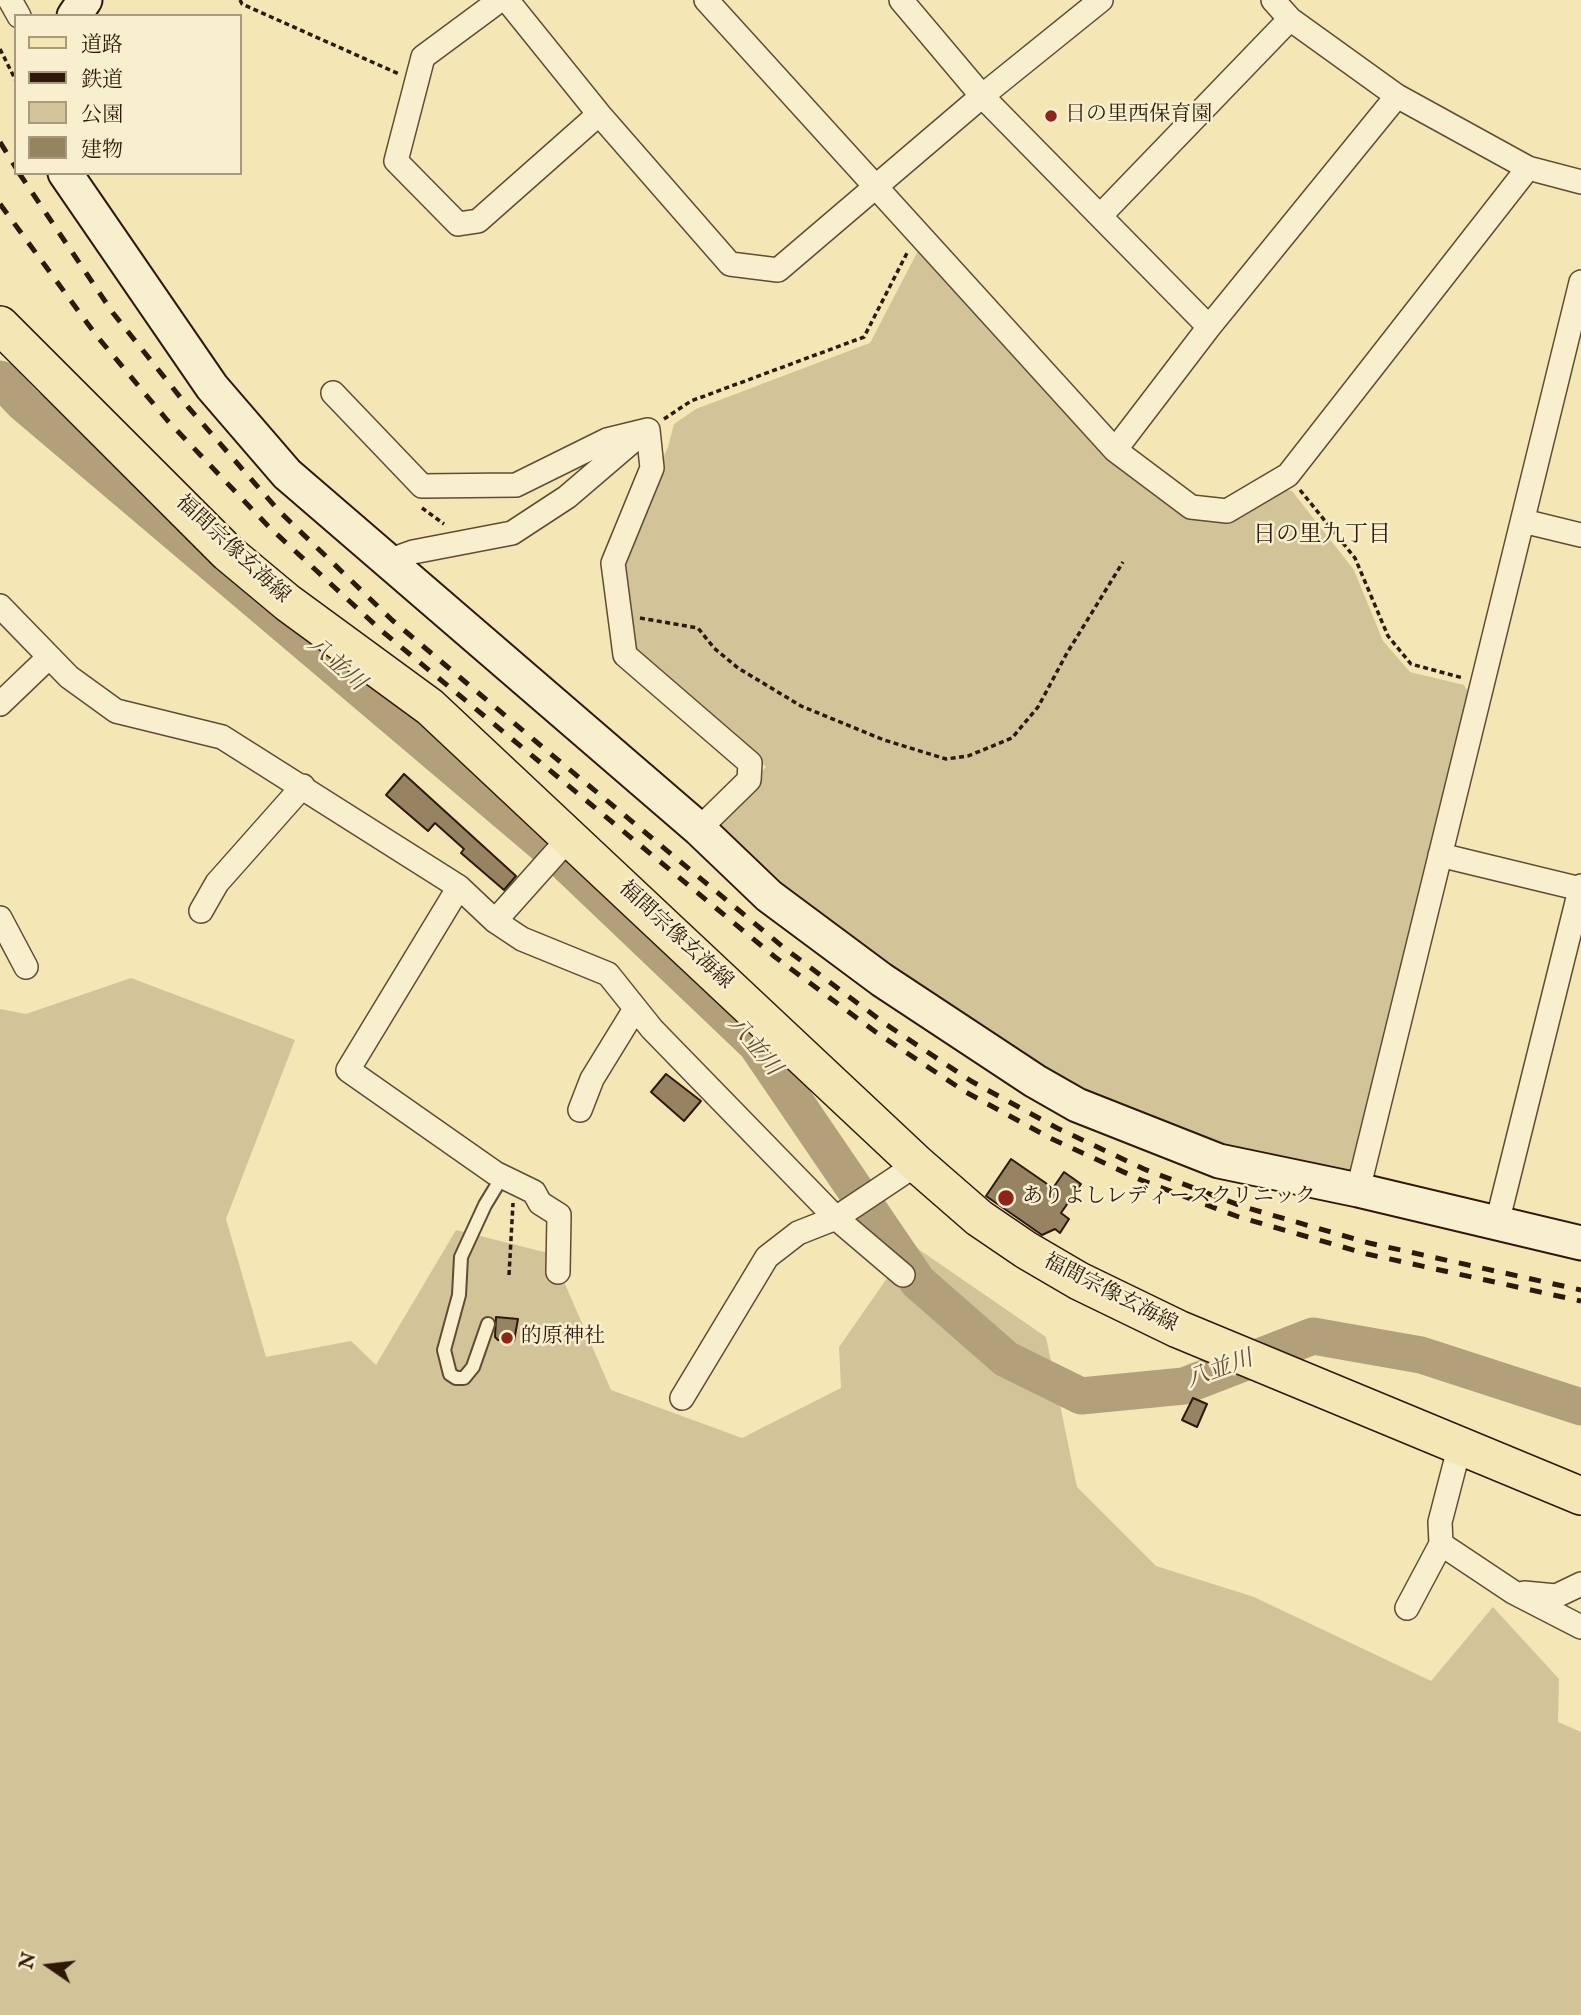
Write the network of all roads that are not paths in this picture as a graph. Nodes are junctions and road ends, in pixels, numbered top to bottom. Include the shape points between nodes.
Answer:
1 (500, 0) edge
2 (507, 0) edge
3 (706, 0) edge
4 (901, 0) edge
5 (1101, 0) edge
6 (1273, 0) edge
7 (1290, 19) junction
8 (982, 96) junction
9 (1397, 96) junction
10 (599, 114) junction
11 (1528, 168) junction
12 (66, 175) edge
13 (1581, 182) edge
14 (878, 187) junction
15 (1101, 215) junction
16 (1581, 282) edge
17 (1209, 327) junction
18 (1, 330) edge
19 (333, 393) dead end
20 (648, 430) junction
21 (1115, 450) junction
22 (1523, 521) junction
23 (1581, 536) edge
24 (388, 561) junction
25 (0, 606) edge
26 (48, 658) junction
27 (0, 704) edge
28 (303, 786) junction
29 (699, 829) junction
30 (564, 843) junction
31 (1440, 855) junction
32 (459, 887) junction
33 (1581, 888) edge
34 (201, 911) dead end
35 (0, 918) edge
36 (495, 921) junction
37 (26, 967) dead end
38 (635, 1009) junction
39 (580, 1110) dead end
40 (917, 1164) junction
41 (508, 1179) junction
42 (1358, 1190) junction
43 (836, 1218) junction
44 (1497, 1223) junction
45 (1581, 1243) edge
46 (558, 1272) dead end
47 (903, 1275) dead end
48 (488, 1324) dead end
49 (682, 1398) dead end
50 (1460, 1445) junction
51 (1581, 1496) edge
52 (1441, 1544) junction
53 (1581, 1584) edge
54 (1513, 1592) junction
55 (1407, 1608) dead end
56 (1581, 1627) edge

1 - 10 street via 423,57 396,161 458,224 478,222
2 - 10 street
3 - 14 street
4 - 8 street
5 - 8 street
6 - 7 street
7 - 9 street
7 - 15 street
8 - 14 street
8 - 15 street
9 - 11 street
9 - 17 street
10 - 14 street via 730,264 778,270
11 - 13 street
11 - 21 street via 1288,475 1227,510 1191,508
12 - 24 street via 212,387 287,474
14 - 21 street
15 - 17 street
16 - 22 street
17 - 21 street
18 - 30 main road, 福間宗像玄海線 via 228,553 429,707
19 - 20 street via 422,486 516,485 607,440
20 - 24 street via 617,451 567,497 512,533
20 - 29 street via 652,468 613,563 625,655 750,763 749,780
22 - 23 street
22 - 31 street
24 - 29 street
25 - 26 street
26 - 27 street
26 - 28 street via 116,711 222,737
28 - 32 street
28 - 34 street via 218,883
29 - 42 street via 769,896 882,980 1077,1105 1219,1161
30 - 36 street
30 - 40 main road, 福間宗像玄海線
31 - 33 street
31 - 42 street
32 - 36 street
32 - 41 street via 348,1070
33 - 44 street
35 - 37 street
36 - 38 street via 522,939 608,974
38 - 39 street via 592,1079
38 - 43 street
40 - 43 street
40 - 50 main road, 福間宗像玄海線 via 979,1218 1079,1281 1178,1329
41 - 46 street via 534,1192 540,1203 559,1215
41 - 48 lane via 485,1205 461,1257 459,1295 443,1350 450,1374 464,1378 474,1367
42 - 44 street
43 - 47 street
43 - 49 street via 798,1233 767,1257
44 - 45 street
50 - 51 main road, 福間宗像玄海線
50 - 52 street via 1440,1521
52 - 54 street
52 - 55 street
53 - 54 street via 1556,1596
54 - 56 street

